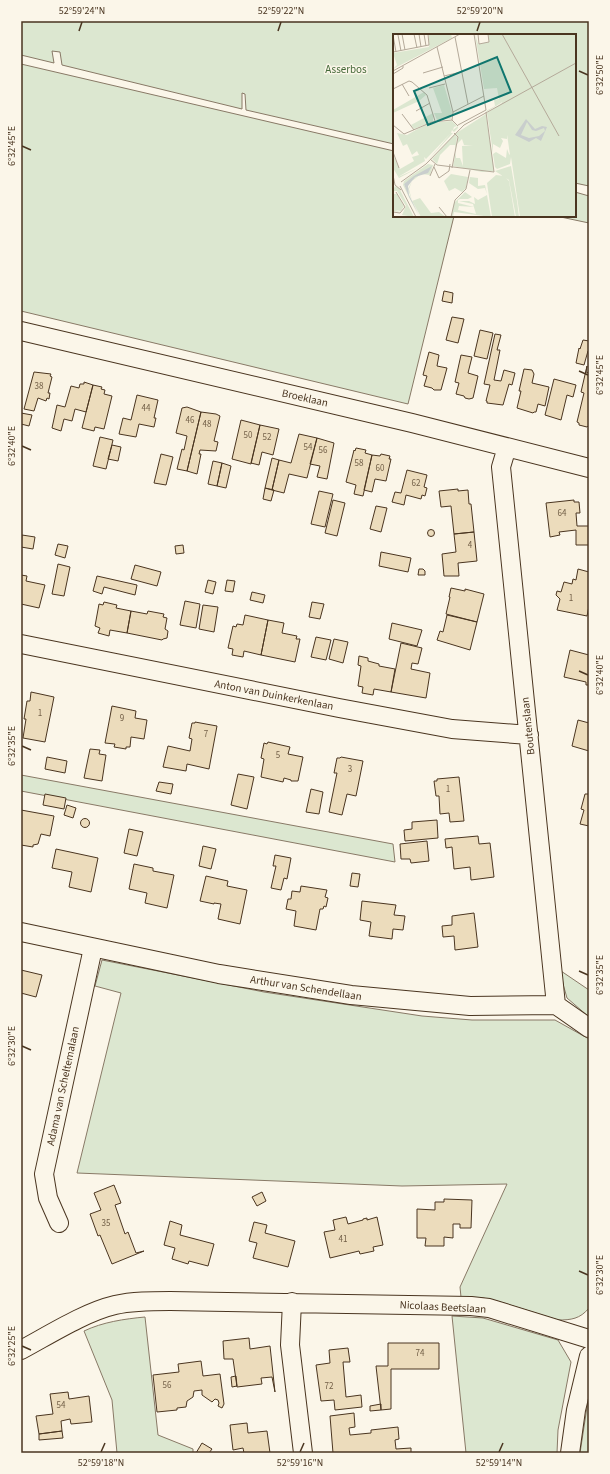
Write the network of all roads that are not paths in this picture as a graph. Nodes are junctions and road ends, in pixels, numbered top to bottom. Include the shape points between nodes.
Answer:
1 (21, 331) edge
2 (506, 447) junction
3 (589, 468) edge
4 (21, 644) edge
5 (528, 734) junction
6 (21, 932) edge
7 (93, 948) junction
8 (556, 1005) junction
9 (589, 1028) edge
10 (59, 1223) dead end
11 (292, 1302) junction
12 (589, 1339) edge
13 (21, 1350) edge
14 (589, 1356) edge
15 (303, 1453) edge
16 (570, 1453) edge

1 - 2 street, Broeklaan
2 - 3 street, Broeklaan
2 - 5 street, Boutenslaan via 501,467
4 - 5 street, Anton van Duinkerkenlaan via 444,727
5 - 8 street, Boutenslaan
6 - 7 street, Arthur van Schendellaan
7 - 8 street, Arthur van Schendellaan via 219,974 351,995 470,1006
7 - 10 street, Adama van Scheltemalaan via 45,1170 48,1198
8 - 9 street
11 - 12 street, Nicolaas Beetslaan via 489,1308
11 - 13 street, Nicolaas Beetslaan via 170,1301 115,1305 96,1311
11 - 15 street via 290,1345
14 - 16 street via 576,1410

